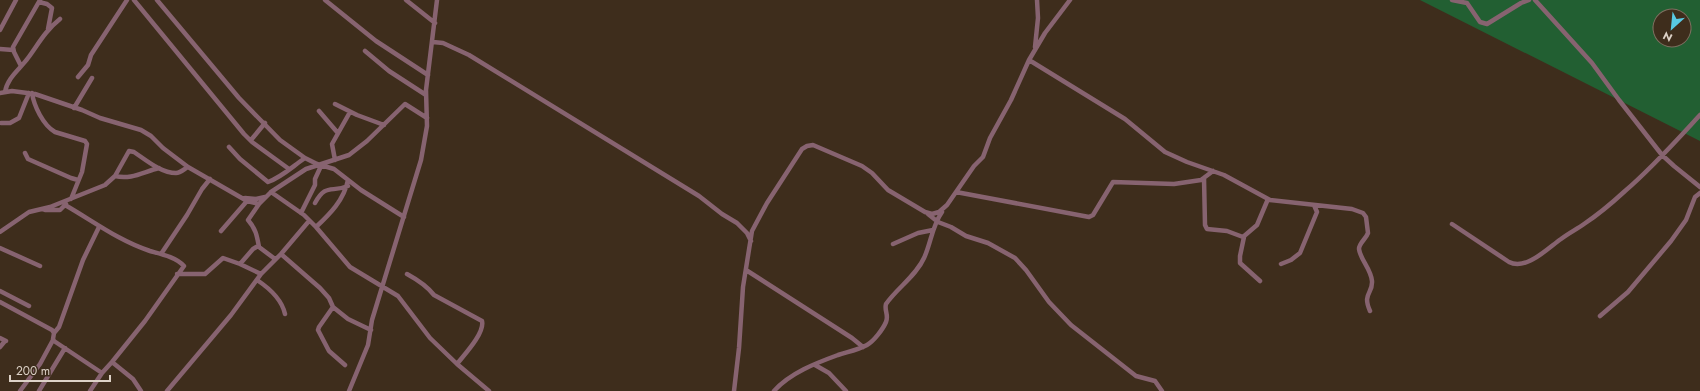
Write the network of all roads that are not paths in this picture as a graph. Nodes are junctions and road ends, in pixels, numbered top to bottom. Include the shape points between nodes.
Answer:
1 (16, 0) edge
2 (127, 0) edge
3 (134, 0) edge
4 (158, 0) edge
5 (325, 0) edge
6 (406, 0) edge
7 (437, 0) edge
8 (1037, 0) edge
9 (1070, 0) edge
10 (1452, 0) edge
11 (1529, 0) edge
12 (1535, 0) edge
13 (40, 1) edge
14 (60, 19) dead end
15 (435, 23) junction
16 (48, 29) junction
17 (0, 30) edge
18 (433, 42) junction
19 (1035, 48) junction
20 (0, 49) edge
21 (13, 50) junction
22 (365, 51) dead end
23 (1029, 60) junction
24 (21, 66) junction
25 (428, 75) junction
26 (78, 78) dead end
27 (92, 78) dead end
28 (2, 92) edge
29 (30, 93) junction
30 (426, 95) junction
31 (335, 104) dead end
32 (74, 108) junction
33 (319, 111) dead end
34 (350, 112) junction
35 (1700, 115) edge
36 (427, 118) junction
37 (1, 123) edge
38 (265, 123) junction
39 (384, 125) junction
40 (337, 132) junction
41 (251, 140) junction
42 (229, 148) dead end
43 (25, 153) dead end
44 (1662, 155) junction
45 (305, 158) junction
46 (335, 160) junction
47 (319, 165) junction
48 (188, 167) junction
49 (159, 168) junction
50 (289, 169) junction
51 (1213, 171) junction
52 (115, 176) junction
53 (1204, 178) junction
54 (210, 179) junction
55 (78, 180) junction
56 (350, 182) junction
57 (347, 186) junction
58 (1700, 187) edge
59 (271, 192) junction
60 (956, 192) junction
61 (1700, 193) edge
62 (265, 197) junction
63 (242, 198) junction
64 (1268, 199) junction
65 (68, 202) junction
66 (247, 202) junction
67 (315, 203) dead end
68 (259, 204) junction
69 (1314, 205) junction
70 (943, 210) junction
71 (301, 213) junction
72 (928, 214) junction
73 (404, 217) junction
74 (309, 221) junction
75 (936, 221) junction
76 (1452, 224) dead end
77 (99, 227) junction
78 (316, 227) junction
79 (933, 230) junction
80 (221, 231) dead end
81 (0, 232) edge
82 (1244, 237) junction
83 (751, 241) junction
84 (893, 244) dead end
85 (258, 246) junction
86 (0, 248) edge
87 (161, 254) junction
88 (281, 254) junction
89 (274, 259) junction
90 (240, 264) junction
91 (1281, 264) dead end
92 (40, 266) dead end
93 (746, 270) junction
94 (177, 274) junction
95 (261, 274) junction
96 (407, 274) dead end
97 (256, 280) junction
98 (1260, 281) dead end
99 (382, 286) junction
100 (0, 291) edge
101 (0, 302) edge
102 (29, 306) dead end
103 (333, 307) junction
104 (1370, 311) dead end
105 (285, 314) dead end
106 (1600, 316) dead end
107 (371, 330) junction
108 (54, 333) junction
109 (0, 338) edge
110 (53, 340) junction
111 (0, 347) edge
112 (863, 347) junction
113 (65, 348) junction
114 (112, 362) junction
115 (345, 364) dead end
116 (457, 364) junction
117 (815, 365) junction
118 (102, 373) junction
119 (20, 391) edge
120 (39, 391) edge
121 (90, 391) edge
122 (141, 391) edge
123 (167, 391) edge
124 (349, 391) edge
125 (489, 391) edge
126 (734, 391) edge
127 (774, 391) edge
128 (846, 391) edge
129 (1162, 391) edge

1 - 17 street
2 - 26 street
3 - 41 street
4 - 38 street via 239,98
5 - 25 street via 376,41
6 - 15 street
7 - 15 street
8 - 19 street
9 - 19 street
10 - 11 street via 1467,3 1480,22 1487,24
12 - 44 street via 1592,63
13 - 16 street via 52,8
13 - 21 street
14 - 16 street
15 - 18 street
16 - 24 street
18 - 25 street
18 - 83 street via 442,43 469,55 695,193 737,223
19 - 23 street
20 - 21 street
21 - 24 street
22 - 30 street via 389,71
23 - 51 street via 1126,119 1161,149
23 - 60 street via 983,157
24 - 28 street
25 - 30 street
27 - 32 street
28 - 29 street
29 - 32 street
29 - 37 street via 19,118
29 - 55 street via 38,112 51,130 86,141 86,152
30 - 36 street
31 - 34 street
32 - 48 street via 144,132
33 - 40 street
34 - 39 street
34 - 40 street
35 - 44 street
36 - 39 street via 405,104
36 - 73 street via 422,160
38 - 41 street
38 - 45 street via 280,140
39 - 46 street via 350,155
40 - 46 street via 331,147
41 - 50 street
42 - 50 street via 267,182 280,177
43 - 55 street via 28,159
44 - 58 street
44 - 76 street via 1603,210 1523,264 1509,262
45 - 47 street
45 - 50 street
46 - 47 street
47 - 56 street via 331,167
47 - 59 street via 299,172
47 - 71 street via 314,185
48 - 49 street via 177,173
48 - 54 street
49 - 52 street via 134,176
49 - 52 street via 131,151 127,153
51 - 53 street
51 - 64 street via 1228,176
52 - 65 street via 105,185
53 - 60 street via 1167,184 1113,182 1093,215 1089,217
53 - 82 street via 1206,228
54 - 63 street
54 - 87 street
55 - 65 street
56 - 57 street
56 - 73 street
57 - 67 street via 325,190
57 - 78 street via 337,205
59 - 62 street
59 - 71 street
60 - 70 street
61 - 106 street via 1695,197 1683,224 1666,246 1628,292
62 - 63 street
62 - 68 street
63 - 66 street
64 - 69 street
64 - 82 street via 1257,225
65 - 77 street
65 - 81 street via 33,210
66 - 68 street
66 - 80 street
68 - 85 street via 248,220 257,232
69 - 91 street via 1317,212 1301,252
69 - 104 street via 1352,209 1364,214 1368,233 1359,248 1370,270 1372,282 1366,301
70 - 72 street
70 - 75 street
71 - 74 street
72 - 75 street
72 - 83 street via 888,190 862,166 811,145 800,152 770,200 755,225
73 - 99 street
74 - 78 street
74 - 88 street
75 - 79 street
75 - 129 street via 1016,258 1049,302 1071,325 1136,376 1155,381
77 - 87 street via 136,246
77 - 108 street via 83,260 59,327
78 - 99 street via 348,265
79 - 84 street via 918,232
79 - 112 street via 930,245 923,259 886,304 886,323 871,342
82 - 98 street via 1240,264
83 - 93 street
85 - 89 street
85 - 90 street
86 - 92 street
87 - 94 street via 184,265
88 - 89 street
88 - 103 street via 320,288
89 - 95 street
90 - 94 street via 222,258 204,274
90 - 95 street
93 - 112 street
93 - 126 street
94 - 114 street via 145,321
95 - 97 street
96 - 116 street via 421,282 434,295 482,321 483,328
97 - 105 street via 281,302
97 - 123 street via 231,315
99 - 107 street
99 - 116 street via 402,301 430,338
100 - 102 street
101 - 108 street
103 - 107 street via 348,319
103 - 115 street via 318,330 329,351
107 - 124 street
108 - 110 street
109 - 111 street via 6,342
110 - 113 street
110 - 119 street via 40,364
112 - 117 street
113 - 118 street
113 - 120 street
114 - 118 street
114 - 122 street via 133,378
116 - 125 street
117 - 127 street via 790,377
117 - 128 street via 829,373
118 - 121 street

